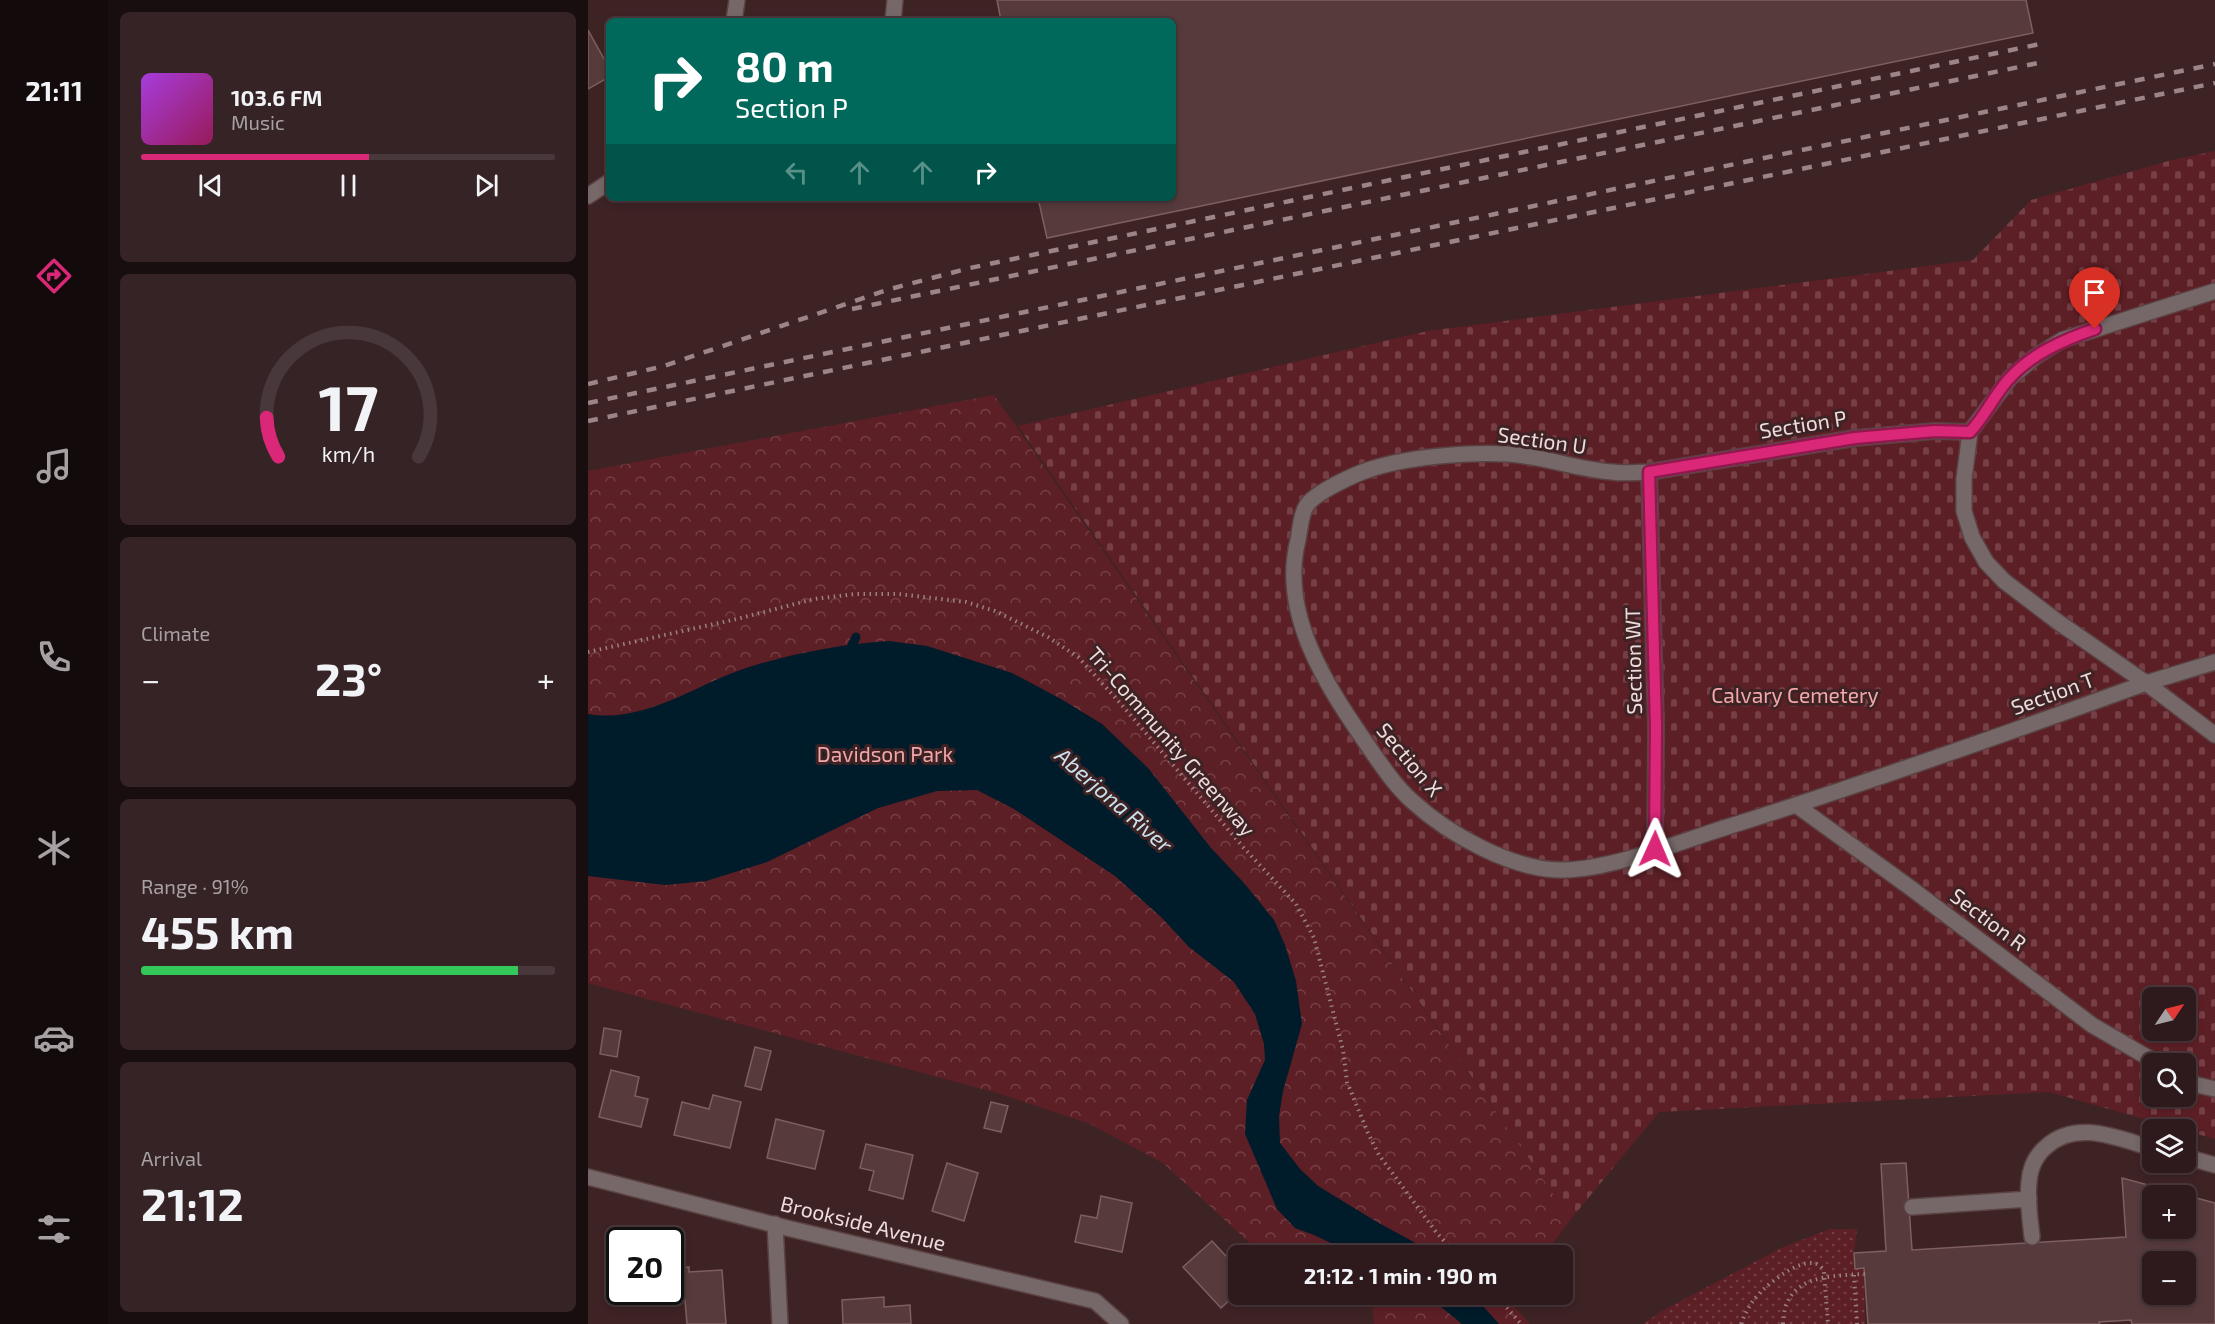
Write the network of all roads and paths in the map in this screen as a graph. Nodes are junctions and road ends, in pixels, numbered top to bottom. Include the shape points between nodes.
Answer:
1 (737, 0) edge
2 (895, 0) edge
3 (734, 18) edge
4 (892, 18) edge
5 (606, 184) edge
6 (588, 196) edge
7 (2215, 291) edge
8 (1970, 432) junction
9 (1649, 472) junction
10 (1305, 506) joint
11 (588, 651) edge
12 (2215, 662) edge
13 (2146, 683) junction
14 (2215, 735) edge
15 (1796, 805) junction
16 (1655, 849) junction
17 (2142, 1054) edge
18 (2196, 1083) edge
19 (2215, 1089) edge
20 (2142, 1145) edge
21 (2196, 1159) edge
22 (2215, 1164) edge
23 (588, 1177) edge
24 (2029, 1198) junction
25 (1912, 1207) dead end
26 (776, 1224) junction
27 (2032, 1237) dead end
28 (1448, 1245) edge
29 (1864, 1274) dead end
30 (1854, 1275) junction
31 (1825, 1277) junction
32 (1505, 1305) edge
33 (780, 1324) edge
34 (1121, 1324) edge
35 (1521, 1324) edge
36 (1741, 1324) edge
37 (1783, 1324) edge
38 (1828, 1324) edge
39 (1857, 1324) edge

1 - 3 street
2 - 4 street
5 - 6 street
7 - 8 street via 2062,340 2010,378
8 - 9 street, Section P via 1855,438
8 - 13 street, Section T via 1964,511 1986,562 2022,595
9 - 10 street, Section U via 1614,473 1520,456 1429,458 1370,469 1319,494
9 - 16 street, Section WT
10 - 16 street, Section X via 1293,569 1296,601 1309,644 1342,708 1409,799 1439,824 1516,862 1562,870 1613,862
11 - 28 path, Tri-Community Greenway via 814,598 898,594 966,602 995,611 1078,657 1296,904 1314,938 1343,1050 1347,1082 1368,1133 1379,1155
12 - 13 street
13 - 14 street
13 - 15 street, Section T
15 - 16 street, Section T
15 - 17 street, Section R via 2092,1025
18 - 19 street
20 - 24 street via 2090,1132 2064,1135 2048,1144 2037,1157 2030,1173
21 - 22 street
23 - 26 street, Brookside Avenue
24 - 25 street
24 - 27 street
26 - 33 street
26 - 34 street, Brookside Avenue via 1095,1301
29 - 30 path
30 - 31 path
30 - 39 path
31 - 36 path via 1824,1269 1816,1263 1794,1268 1759,1293
31 - 37 path via 1805,1283 1794,1292
31 - 38 path
32 - 35 path

